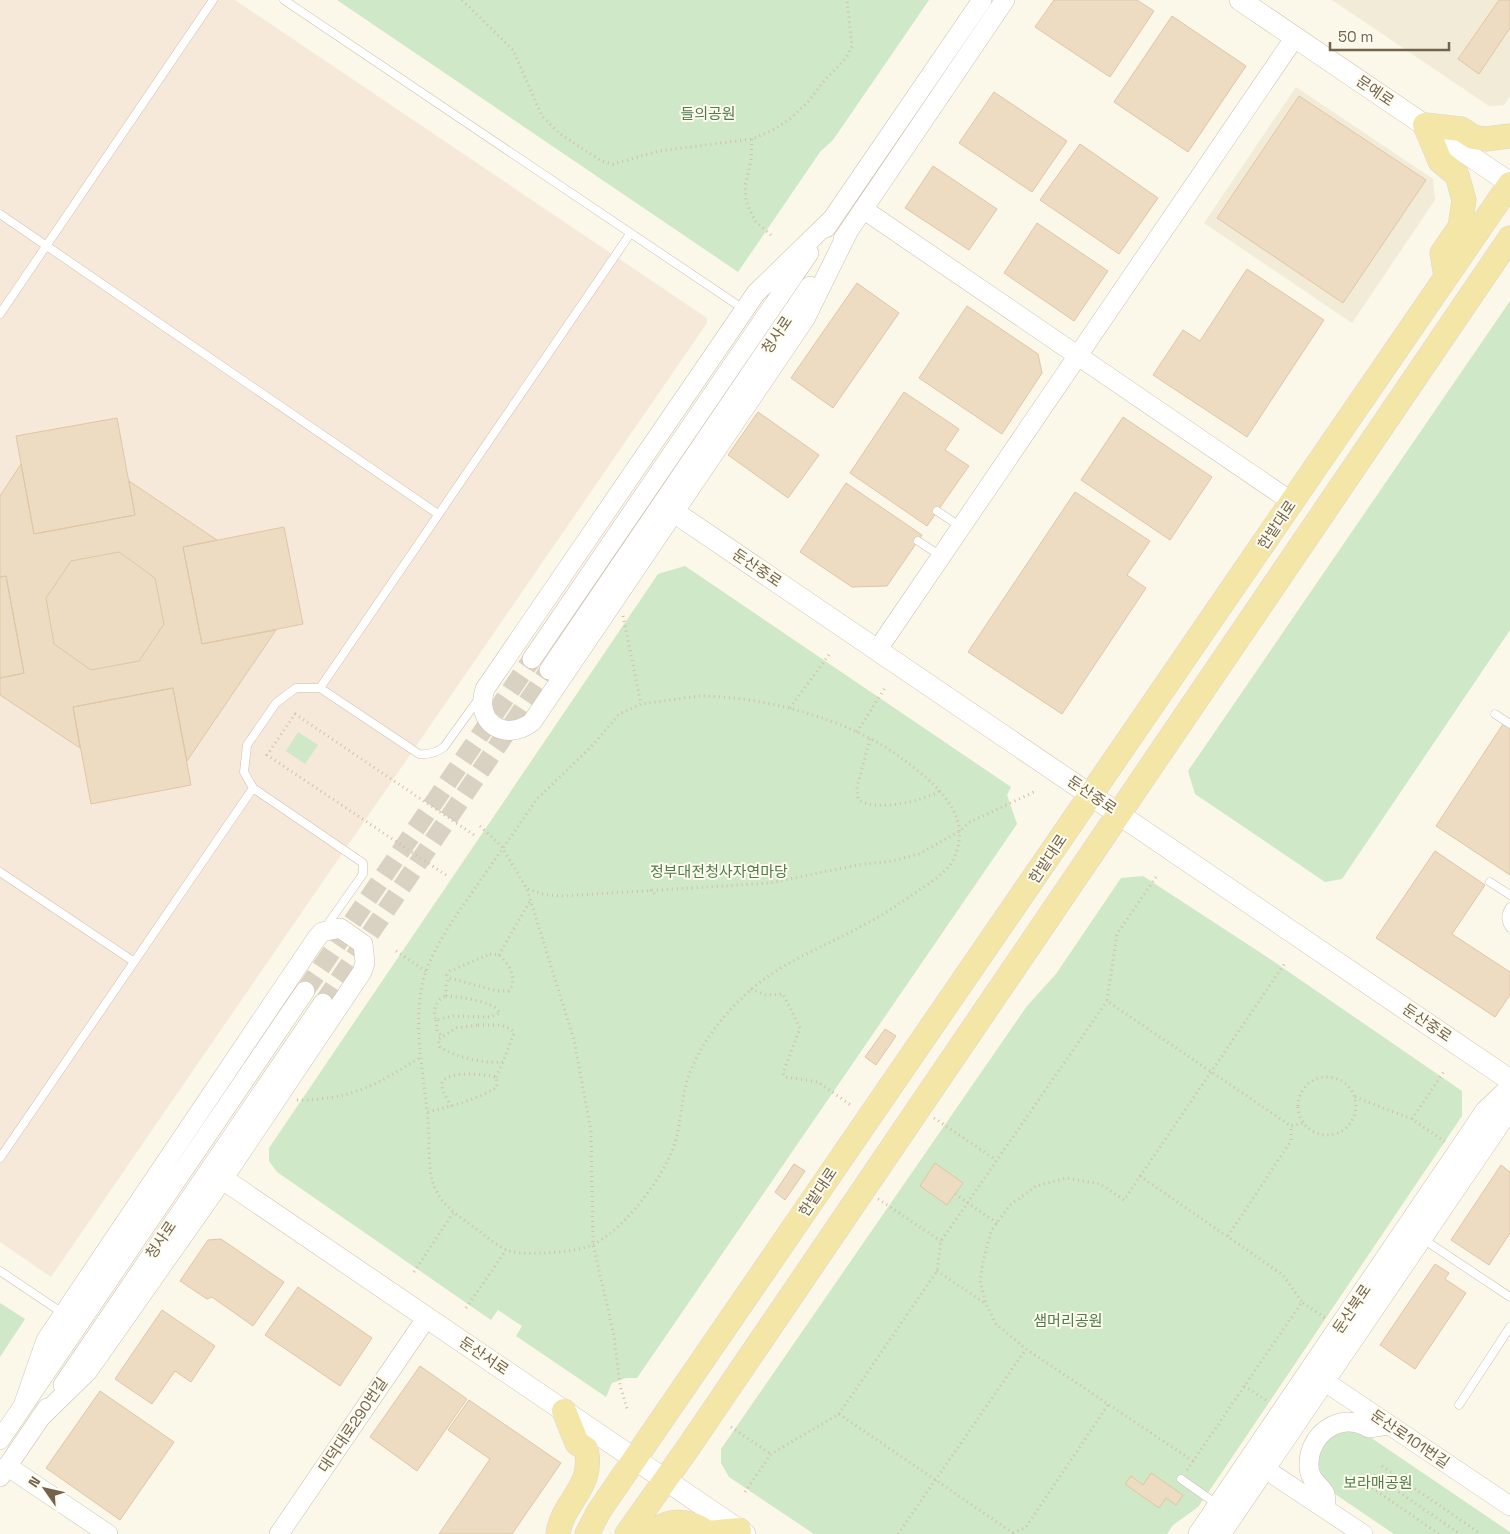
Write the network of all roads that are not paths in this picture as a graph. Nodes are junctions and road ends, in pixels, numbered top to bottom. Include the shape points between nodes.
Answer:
1 (214, 0) edge
2 (284, 0) edge
3 (982, 0) edge
4 (1005, 0) edge
5 (1240, 0) edge
6 (1294, 37) junction
7 (1425, 125) junction
8 (1510, 136) edge
9 (1510, 183) edge
10 (863, 208) junction
11 (0, 214) edge
12 (832, 219) junction
13 (849, 230) junction
14 (630, 234) junction
15 (1510, 238) edge
16 (47, 246) junction
17 (1446, 277) junction
18 (745, 310) junction
19 (0, 314) edge
20 (1078, 355) junction
21 (1292, 502) junction
22 (937, 511) dead end
23 (674, 512) junction
24 (438, 514) junction
25 (960, 527) junction
26 (918, 541) dead end
27 (941, 556) junction
28 (878, 649) junction
29 (532, 659) tunnel mouth
30 (549, 670) tunnel mouth
31 (320, 688) junction
32 (485, 689) junction
33 (1495, 714) dead end
34 (1510, 724) edge
35 (253, 788) junction
36 (1091, 795) junction
37 (1119, 814) junction
38 (0, 872) edge
39 (1490, 882) dead end
40 (1510, 895) edge
41 (1510, 907) edge
42 (1510, 928) edge
43 (316, 939) junction
44 (133, 961) junction
45 (306, 992) tunnel mouth
46 (323, 1003) tunnel mouth
47 (1510, 1080) edge
48 (1510, 1088) edge
49 (1510, 1098) edge
50 (0, 1158) edge
51 (223, 1179) junction
52 (1414, 1233) junction
53 (0, 1271) edge
54 (1510, 1297) edge
55 (64, 1314) junction
56 (427, 1317) junction
57 (1510, 1327) edge
58 (1317, 1376) junction
59 (1459, 1405) dead end
60 (23, 1406) junction
61 (564, 1411) junction
62 (40, 1418) junction
63 (1388, 1425) junction
64 (0, 1440) edge
65 (635, 1459) junction
66 (1258, 1464) junction
67 (4, 1471) edge
68 (1180, 1479) road end
69 (666, 1480) junction
70 (1218, 1506) junction
71 (1510, 1506) edge
72 (1326, 1509) junction
73 (599, 1511) junction
74 (637, 1531) edge
75 (742, 1532) edge
76 (108, 1534) edge
77 (279, 1534) edge
78 (558, 1534) edge
79 (574, 1534) edge
80 (587, 1534) edge
81 (1199, 1534) edge
82 (1220, 1534) edge
83 (1363, 1534) edge

1 - 16 lane
2 - 14 lane
3 - 12 street, 청사로
4 - 10 street, 청사로
5 - 6 main road, 문예로
6 - 7 main road, 문예로
6 - 20 street
7 - 8 main road via 1461,129 1473,137 1486,139
7 - 9 main road, 문예로
7 - 17 main road via 1440,160 1457,175 1464,200 1460,227 1442,253
9 - 17 main road, 한밭대로
10 - 13 street, 청사로
10 - 20 street
11 - 16 lane
12 - 18 street via 756,293
12 - 29 street, 청사로
13 - 23 street via 805,319
13 - 30 street, 청사로
14 - 18 lane
14 - 24 lane
15 - 37 main road, 한밭대로
16 - 19 lane
16 - 24 lane
17 - 21 main road, 한밭대로
18 - 32 street
20 - 21 street
20 - 25 street
21 - 36 main road, 한밭대로
22 - 25 lane
23 - 28 main road, 둔산중로
23 - 32 street via 532,722 516,731 490,723 482,707
24 - 31 lane
25 - 27 street
26 - 27 lane
27 - 28 street
28 - 36 main road, 둔산중로
31 - 32 lane via 419,754 426,755 444,747
31 - 35 lane via 296,688 276,703 247,745 244,772
33 - 34 lane
35 - 43 lane via 363,862 363,874
35 - 44 lane
36 - 37 main road, 둔산중로
36 - 65 main road, 한밭대로
37 - 47 main road, 둔산중로
37 - 69 main road, 한밭대로
38 - 44 lane
39 - 40 lane
41 - 42 lane via 1506,922
43 - 51 street via 322,932 340,928 363,944 365,963 362,972
43 - 55 street
44 - 50 lane
45 - 60 street, 청사로
46 - 62 street, 청사로
48 - 52 main road, 둔산북로 via 1486,1111
49 - 52 main road, 둔산북로 via 1502,1121
51 - 56 main road, 둔산서로
51 - 62 street via 88,1371
52 - 54 lane
52 - 58 main road, 둔산북로
53 - 55 lane
55 - 60 street via 46,1340
56 - 61 main road, 둔산서로
56 - 77 street, 대덕대로290번길
57 - 59 lane
58 - 63 street, 둔산로101번길
58 - 66 main road, 둔산북로
60 - 64 street, 청사로
61 - 65 main road, 둔산서로
61 - 78 main road via 577,1443 586,1449 588,1457 586,1475 559,1522
62 - 67 street, 청사로
63 - 71 street, 둔산로101번길
63 - 72 street via 1369,1428 1359,1422 1339,1422 1318,1438 1310,1456 1309,1469 1314,1483 1324,1493
65 - 69 main road, 둔산서로
65 - 73 main road, 한밭대로
66 - 70 main road, 둔산북로
66 - 72 street
66 - 82 main road, 둔산북로
67 - 76 street
68 - 70 lane
69 - 74 main road, 한밭대로
69 - 75 main road, 둔산서로
70 - 81 main road, 둔산북로
72 - 83 street
73 - 79 main road
73 - 80 main road, 한밭대로
74 - 75 main road via 674,1522 698,1526 708,1533

